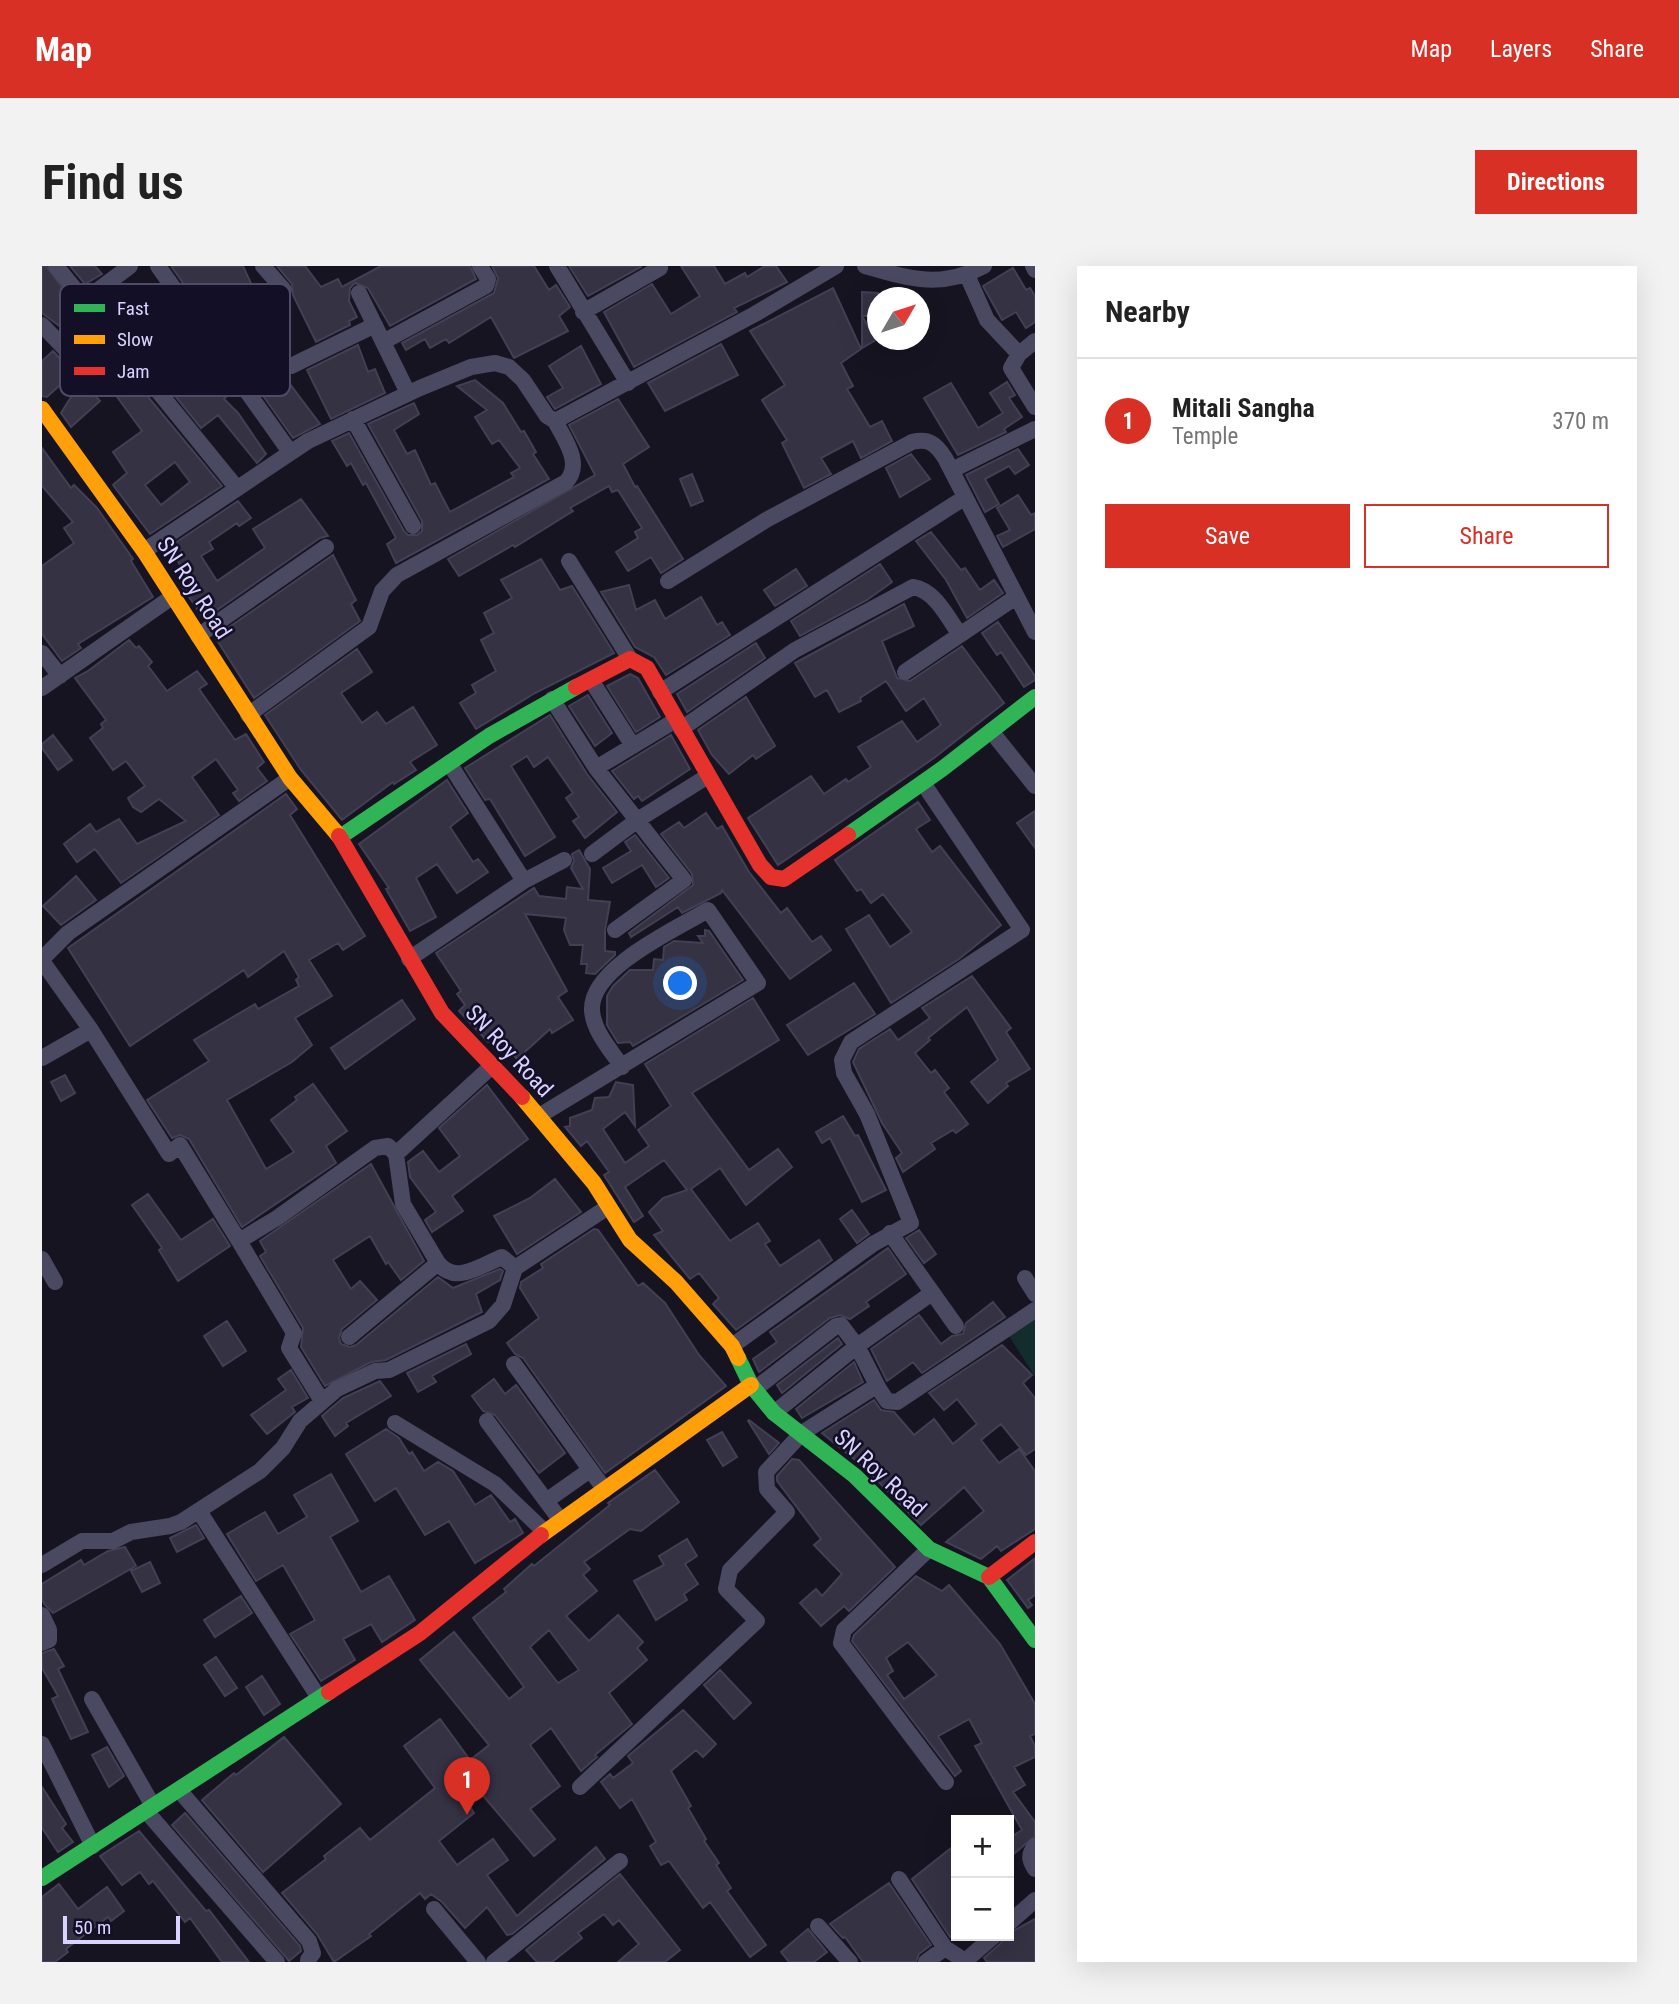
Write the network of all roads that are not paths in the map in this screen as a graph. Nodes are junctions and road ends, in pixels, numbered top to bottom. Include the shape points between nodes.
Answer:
1 (56, 266) edge
2 (130, 266) edge
3 (158, 266) edge
4 (263, 266) edge
5 (480, 266) edge
6 (557, 266) edge
7 (836, 266) edge
8 (864, 266) edge
9 (984, 266) edge
10 (661, 267) edge
11 (967, 275) junction
12 (71, 284) edge
13 (106, 284) edge
14 (171, 284) edge
15 (279, 284) edge
16 (359, 293) dead end
17 (583, 312) junction
18 (42, 325) edge
19 (375, 325) junction
20 (1035, 341) edge
21 (383, 342) junction
22 (60, 344) edge
23 (1019, 354) junction
24 (290, 366) dead end
25 (628, 383) junction
26 (408, 393) junction
27 (163, 396) edge
28 (250, 396) edge
29 (1035, 407) edge
30 (42, 409) edge
31 (353, 419) junction
32 (555, 421) junction
33 (1035, 429) edge
34 (290, 452) junction
35 (952, 470) junction
36 (236, 487) junction
37 (964, 498) junction
38 (413, 526) dead end
39 (326, 547) dead end
40 (144, 551) junction
41 (569, 561) dead end
42 (668, 581) dead end
43 (172, 597) junction
44 (1016, 597) junction
45 (1035, 632) edge
46 (960, 635) junction
47 (198, 636) junction
48 (42, 653) edge
49 (630, 659) junction
50 (905, 672) dead end
51 (60, 676) junction
52 (591, 680) junction
53 (42, 688) edge
54 (660, 692) junction
55 (1035, 697) edge
56 (552, 699) junction
57 (248, 715) junction
58 (679, 724) junction
59 (991, 732) junction
60 (633, 746) junction
61 (449, 763) junction
62 (596, 768) junction
63 (708, 776) junction
64 (290, 778) junction
65 (923, 783) junction
66 (1035, 786) edge
67 (639, 820) junction
68 (340, 836) junction
69 (593, 854) dead end
70 (564, 860) dead end
71 (524, 881) junction
72 (615, 930) dead end
73 (45, 952) edge
74 (409, 959) junction
75 (91, 1030) junction
76 (42, 1058) edge
77 (492, 1066) junction
78 (622, 1067) junction
79 (539, 1116) junction
80 (396, 1154) junction
81 (608, 1207) junction
82 (890, 1233) junction
83 (239, 1241) junction
84 (42, 1259) edge
85 (438, 1263) junction
86 (515, 1268) junction
87 (1025, 1278) dead end
88 (54, 1282) dead end
89 (932, 1293) junction
90 (1035, 1294) edge
91 (1035, 1310) edge
92 (956, 1326) dead end
93 (349, 1337) dead end
94 (732, 1346) junction
95 (857, 1346) junction
96 (514, 1364) dead end
97 (753, 1387) junction
98 (879, 1389) junction
99 (322, 1401) junction
100 (774, 1413) junction
101 (487, 1421) dead end
102 (395, 1423) dead end
103 (802, 1433) junction
104 (590, 1470) junction
105 (605, 1490) junction
106 (547, 1501) junction
107 (199, 1511) junction
108 (561, 1521) junction
109 (545, 1532) junction
110 (1035, 1542) edge
111 (929, 1549) junction
112 (42, 1565) edge
113 (989, 1577) junction
114 (42, 1615) edge
115 (1035, 1640) edge
116 (42, 1643) edge
117 (319, 1698) junction
118 (92, 1699) dead end
119 (42, 1744) edge
120 (946, 1782) dead end
121 (580, 1787) dead end
122 (179, 1790) junction
123 (150, 1808) junction
124 (93, 1846) junction
125 (1035, 1846) edge
126 (620, 1861) dead end
127 (1035, 1870) edge
128 (42, 1878) edge
129 (899, 1879) dead end
130 (1035, 1900) edge
131 (434, 1909) dead end
132 (1014, 1919) edge
133 (818, 1926) dead end
134 (989, 1941) edge
135 (945, 1948) junction
136 (309, 1961) edge
137 (276, 1962) edge
138 (478, 1962) edge
139 (494, 1962) edge
140 (850, 1962) edge
141 (926, 1962) edge
142 (966, 1962) edge

1 - 12 street
2 - 13 street
3 - 14 street
4 - 15 street
5 - 21 street via 488,279 486,286
6 - 17 street
7 - 25 street
8 - 11 street via 920,279 949,281
9 - 11 street
10 - 17 street
11 - 23 street via 987,320
16 - 19 street
17 - 25 street
18 - 22 street
19 - 21 street
19 - 24 street
20 - 23 street
21 - 26 street
23 - 29 street via 1011,368
25 - 32 street
26 - 31 street
26 - 32 street via 471,367 495,363 509,367 523,380
27 - 36 street
28 - 34 street
30 - 40 street, SN Roy Road
31 - 34 street
31 - 38 street
32 - 57 street via 574,463 566,482 397,575 382,592 369,628
33 - 35 street
34 - 36 street
35 - 37 street
35 - 42 street via 932,442 912,442 766,520
36 - 40 street
37 - 44 street
37 - 54 street
39 - 47 street
40 - 43 street, SN Roy Road
41 - 49 street
43 - 47 street, SN Roy Road
43 - 51 street
44 - 45 street
44 - 46 street
46 - 50 street
46 - 58 street via 932,597 913,587 795,650
47 - 57 street, SN Roy Road
48 - 51 street
49 - 52 street
49 - 54 street via 647,668
51 - 53 street
52 - 56 street
52 - 60 street
54 - 58 street
55 - 59 street
56 - 61 street
56 - 62 street
57 - 64 street, SN Roy Road
58 - 60 street
58 - 63 street
59 - 65 street
59 - 66 street
60 - 62 street
61 - 68 street
61 - 71 street
62 - 67 street
63 - 65 street via 760,865 771,877 784,879
63 - 67 street
64 - 68 street, SN Roy Road
64 - 73 street
65 - 82 street via 1022,930 851,1042 842,1060 911,1223
67 - 69 street
67 - 72 street via 684,880
68 - 74 street, SN Roy Road
70 - 71 street
71 - 74 street
73 - 75 street
74 - 77 street, SN Roy Road via 442,1013
75 - 76 street
75 - 83 street via 169,1154 180,1145
77 - 79 street, SN Roy Road
77 - 80 street
78 - 78 street via 758,983 708,910 621,964 595,990 592,1010 597,1029
78 - 79 street
79 - 81 street, SN Roy Road
80 - 83 street via 388,1146 375,1148
80 - 85 street via 403,1204
81 - 86 street
81 - 94 street, SN Roy Road via 630,1240 676,1282
82 - 89 street
82 - 94 street
83 - 99 street via 294,1333 289,1348
84 - 88 street
85 - 86 street via 446,1273 457,1275 502,1256
85 - 93 street
86 - 99 street via 503,1305 489,1321 389,1370 348,1383
87 - 90 street
89 - 92 street
89 - 95 street
91 - 98 street via 897,1402 887,1401
94 - 97 street, SN Roy Road
95 - 97 street via 847,1330 836,1326
95 - 98 street
95 - 100 street
96 - 104 street
97 - 100 street, SN Roy Road
97 - 105 street
98 - 103 street via 867,1391
99 - 107 street via 300,1421 273,1460
100 - 103 street, SN Roy Road
101 - 106 street
102 - 109 street via 495,1484
103 - 111 street, SN Roy Road via 855,1476
103 - 121 street via 766,1472 767,1489 787,1512 730,1570 726,1589 757,1620
104 - 105 street
104 - 106 street
105 - 108 street
106 - 108 street
107 - 112 street via 170,1526 131,1532 113,1541 82,1541
107 - 117 street
108 - 109 street
109 - 117 street via 420,1633
110 - 113 street
111 - 113 street, SN Roy Road
111 - 120 street via 844,1630 841,1643
113 - 115 street, SN Roy Road
114 - 116 street via 49,1640
117 - 122 street
118 - 123 street
119 - 124 street
122 - 123 street
122 - 136 street via 309,1941 313,1953
123 - 124 street
123 - 137 street
124 - 128 street
125 - 127 street via 1030,1853
126 - 139 street
129 - 135 street
130 - 132 street
131 - 138 street
133 - 140 street
134 - 142 street
135 - 141 street
135 - 142 street

